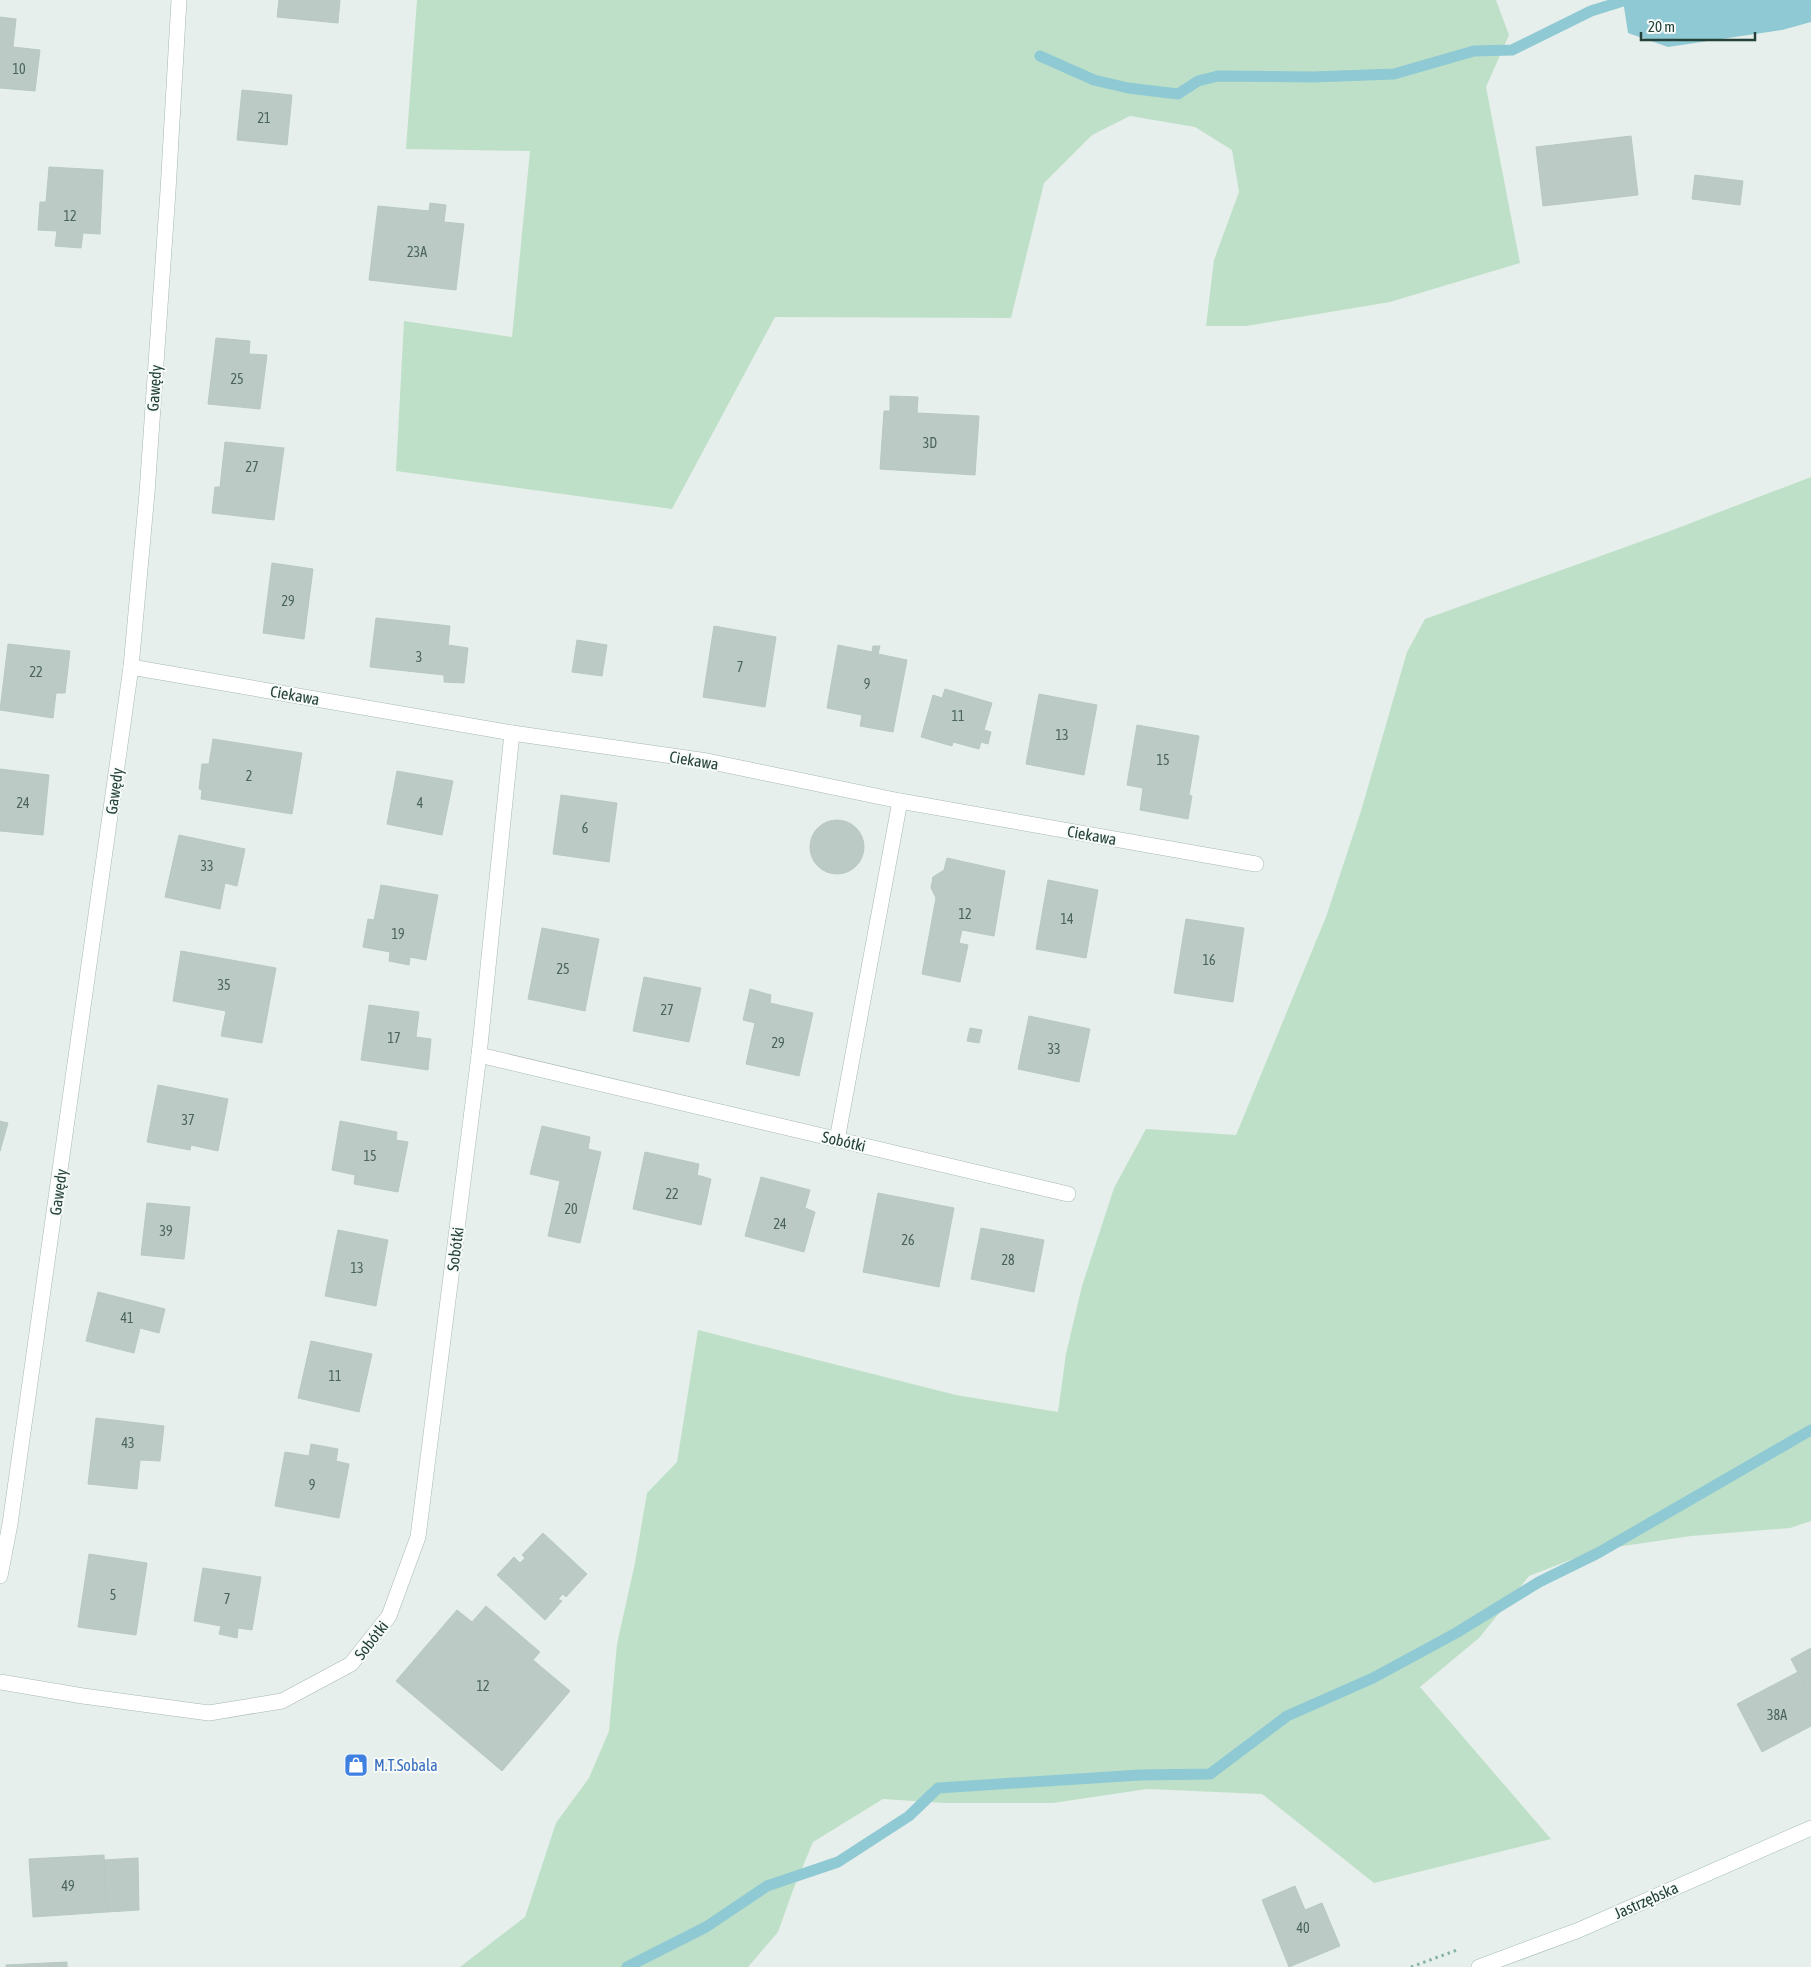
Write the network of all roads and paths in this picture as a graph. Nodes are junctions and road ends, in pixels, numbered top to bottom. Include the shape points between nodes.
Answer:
1 (178, 0) edge
2 (131, 667) junction
3 (512, 733) junction
4 (900, 801) junction
5 (1256, 864) dead end
6 (479, 1055) junction
7 (837, 1140) junction
8 (1068, 1194) dead end
9 (0, 1576) edge
10 (0, 1682) edge
11 (1811, 1828) edge
12 (1480, 1967) edge

1 - 2 street, Gawędy via 166,230
2 - 3 street, Ciekawa
2 - 9 street, Gawędy via 82,1028
3 - 4 street, Ciekawa via 707,761
3 - 6 street
4 - 5 street, Ciekawa
4 - 7 street
6 - 7 street, Sobótki
6 - 10 street, Sobótki via 418,1537 389,1616 352,1664 282,1701 209,1713
7 - 8 street, Sobótki
11 - 12 street, Jastrzębska via 1579,1930

